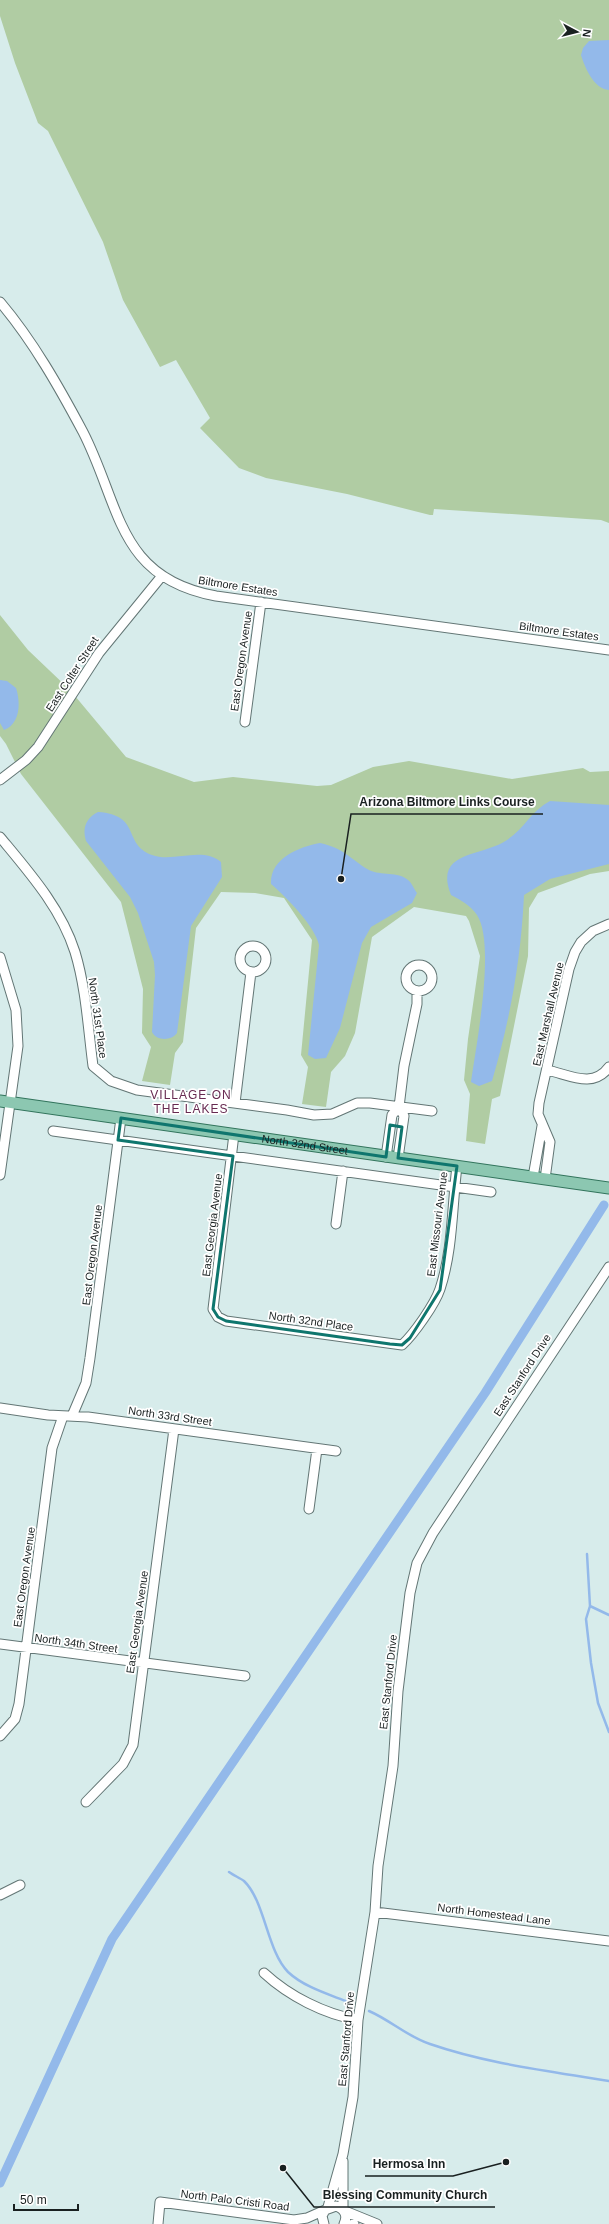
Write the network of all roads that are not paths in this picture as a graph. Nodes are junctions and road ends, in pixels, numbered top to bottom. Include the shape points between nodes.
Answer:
1 (0, 302) edge
2 (161, 577) junction
3 (261, 602) junction
4 (609, 650) edge
5 (245, 722) dead end
6 (0, 780) edge
7 (0, 837) edge
8 (609, 924) edge
9 (0, 957) edge
10 (251, 972) dead end
11 (417, 991) dead end
12 (609, 1066) edge
13 (547, 1070) junction
14 (5, 1102) edge
15 (235, 1103) junction
16 (399, 1107) junction
17 (432, 1111) dead end
18 (121, 1118) junction
19 (390, 1126) junction
20 (542, 1126) junction
21 (402, 1127) junction
22 (53, 1131) dead end
23 (234, 1134) junction
24 (118, 1140) junction
25 (233, 1156) junction
26 (386, 1157) junction
27 (398, 1158) junction
28 (457, 1166) junction
29 (343, 1171) junction
30 (0, 1175) edge
31 (533, 1177) junction
32 (545, 1179) junction
33 (454, 1187) junction
34 (609, 1188) edge
35 (491, 1192) dead end
36 (336, 1224) dead end
37 (609, 1266) edge
38 (218, 1317) joint
39 (402, 1344) joint
40 (0, 1408) edge
41 (67, 1416) junction
42 (174, 1429) junction
43 (317, 1450) junction
44 (336, 1451) dead end
45 (310, 1509) dead end
46 (0, 1644) edge
47 (26, 1648) junction
48 (144, 1664) junction
49 (245, 1676) dead end
50 (0, 1736) edge
51 (86, 1802) dead end
52 (20, 1885) dead end
53 (0, 1895) edge
54 (375, 1912) junction
55 (609, 1941) edge
56 (264, 1973) dead end
57 (358, 2020) junction
58 (343, 2154) junction
59 (327, 2208) junction
60 (344, 2210) junction
61 (307, 2218) junction
62 (324, 2223) edge
63 (158, 2224) edge
64 (344, 2224) edge
65 (377, 2224) edge

1 - 2 street, Biltmore Estates via 33,346 83,433 132,545
2 - 3 street, Biltmore Estates via 202,594
2 - 6 street, East Colter Street via 99,653 48,734 29,757
3 - 4 street, Biltmore Estates
3 - 5 street, East Oregon Avenue
7 - 15 street, North 31st Place via 48,899 74,951 82,984 93,1066 111,1081 137,1090
8 - 13 street, East Marshall Avenue via 593,931 575,952
9 - 14 street via 16,1010 18,1046
10 - 15 street
11 - 16 street
12 - 13 street via 604,1073 592,1079
13 - 20 street, East Marshall Avenue via 538,1114
14 - 18 main road, North 32nd Street
14 - 30 street
15 - 16 street, North 31st Place via 314,1115 332,1114 357,1103
16 - 17 street, North 31st Place
16 - 19 street via 392,1115
16 - 21 street via 404,1116
18 - 23 main road, North 32nd Street
18 - 24 street, East Oregon Avenue
19 - 21 street
19 - 26 street
20 - 31 street, East Marshall Avenue
20 - 32 street, East Marshall Avenue via 550,1142
21 - 27 street
22 - 24 street, North 32nd Street
23 - 25 street, East Georgia Avenue
23 - 26 main road, North 32nd Street
24 - 25 street, North 32nd Street
24 - 41 street, East Oregon Avenue via 86,1382
25 - 29 street, North 32nd Street
25 - 38 street, East Georgia Avenue via 213,1309
26 - 27 main road, North 32nd Street
27 - 28 main road, North 32nd Street
28 - 31 main road, North 32nd Street
28 - 33 street, East Missouri Avenue
29 - 33 street, North 32nd Street
29 - 36 street
31 - 32 main road, North 32nd Street
32 - 34 main road, North 32nd Street
33 - 35 street, North 32nd Street
33 - 39 street, East Missouri Avenue via 446,1262 440,1290 418,1327
37 - 54 street, East Stanford Drive via 436,1528 417,1563 410,1593 398,1690 393,1766 379,1859
38 - 39 street, North 32nd Place via 226,1321
40 - 41 street, North 33rd Street
41 - 42 street, North 33rd Street
41 - 47 street, East Oregon Avenue via 52,1448
42 - 43 street, North 33rd Street
42 - 48 street, East Georgia Avenue
43 - 44 street, North 33rd Street
43 - 45 street
46 - 47 street, North 34th Street
47 - 48 street, North 34th Street
47 - 50 street, East Oregon Avenue via 15,1719
48 - 49 street, North 34th Street
48 - 51 street, East Georgia Avenue via 133,1745 129,1755 124,1764
52 - 53 street
54 - 55 street, North Homestead Lane
54 - 57 street, East Stanford Drive
56 - 57 street via 284,1990 343,2017
57 - 58 street, East Stanford Drive via 353,2097
58 - 59 street, East Stanford Drive
58 - 60 street, East Stanford Drive
59 - 60 street via 336,2206
59 - 61 street, North Palo Cristi Road
59 - 62 street, East Stanford Drive via 322,2216
60 - 64 street, East Stanford Drive
60 - 65 street
61 - 62 street, North Palo Cristi Road
61 - 63 street, North Palo Cristi Road via 294,2220 160,2202

